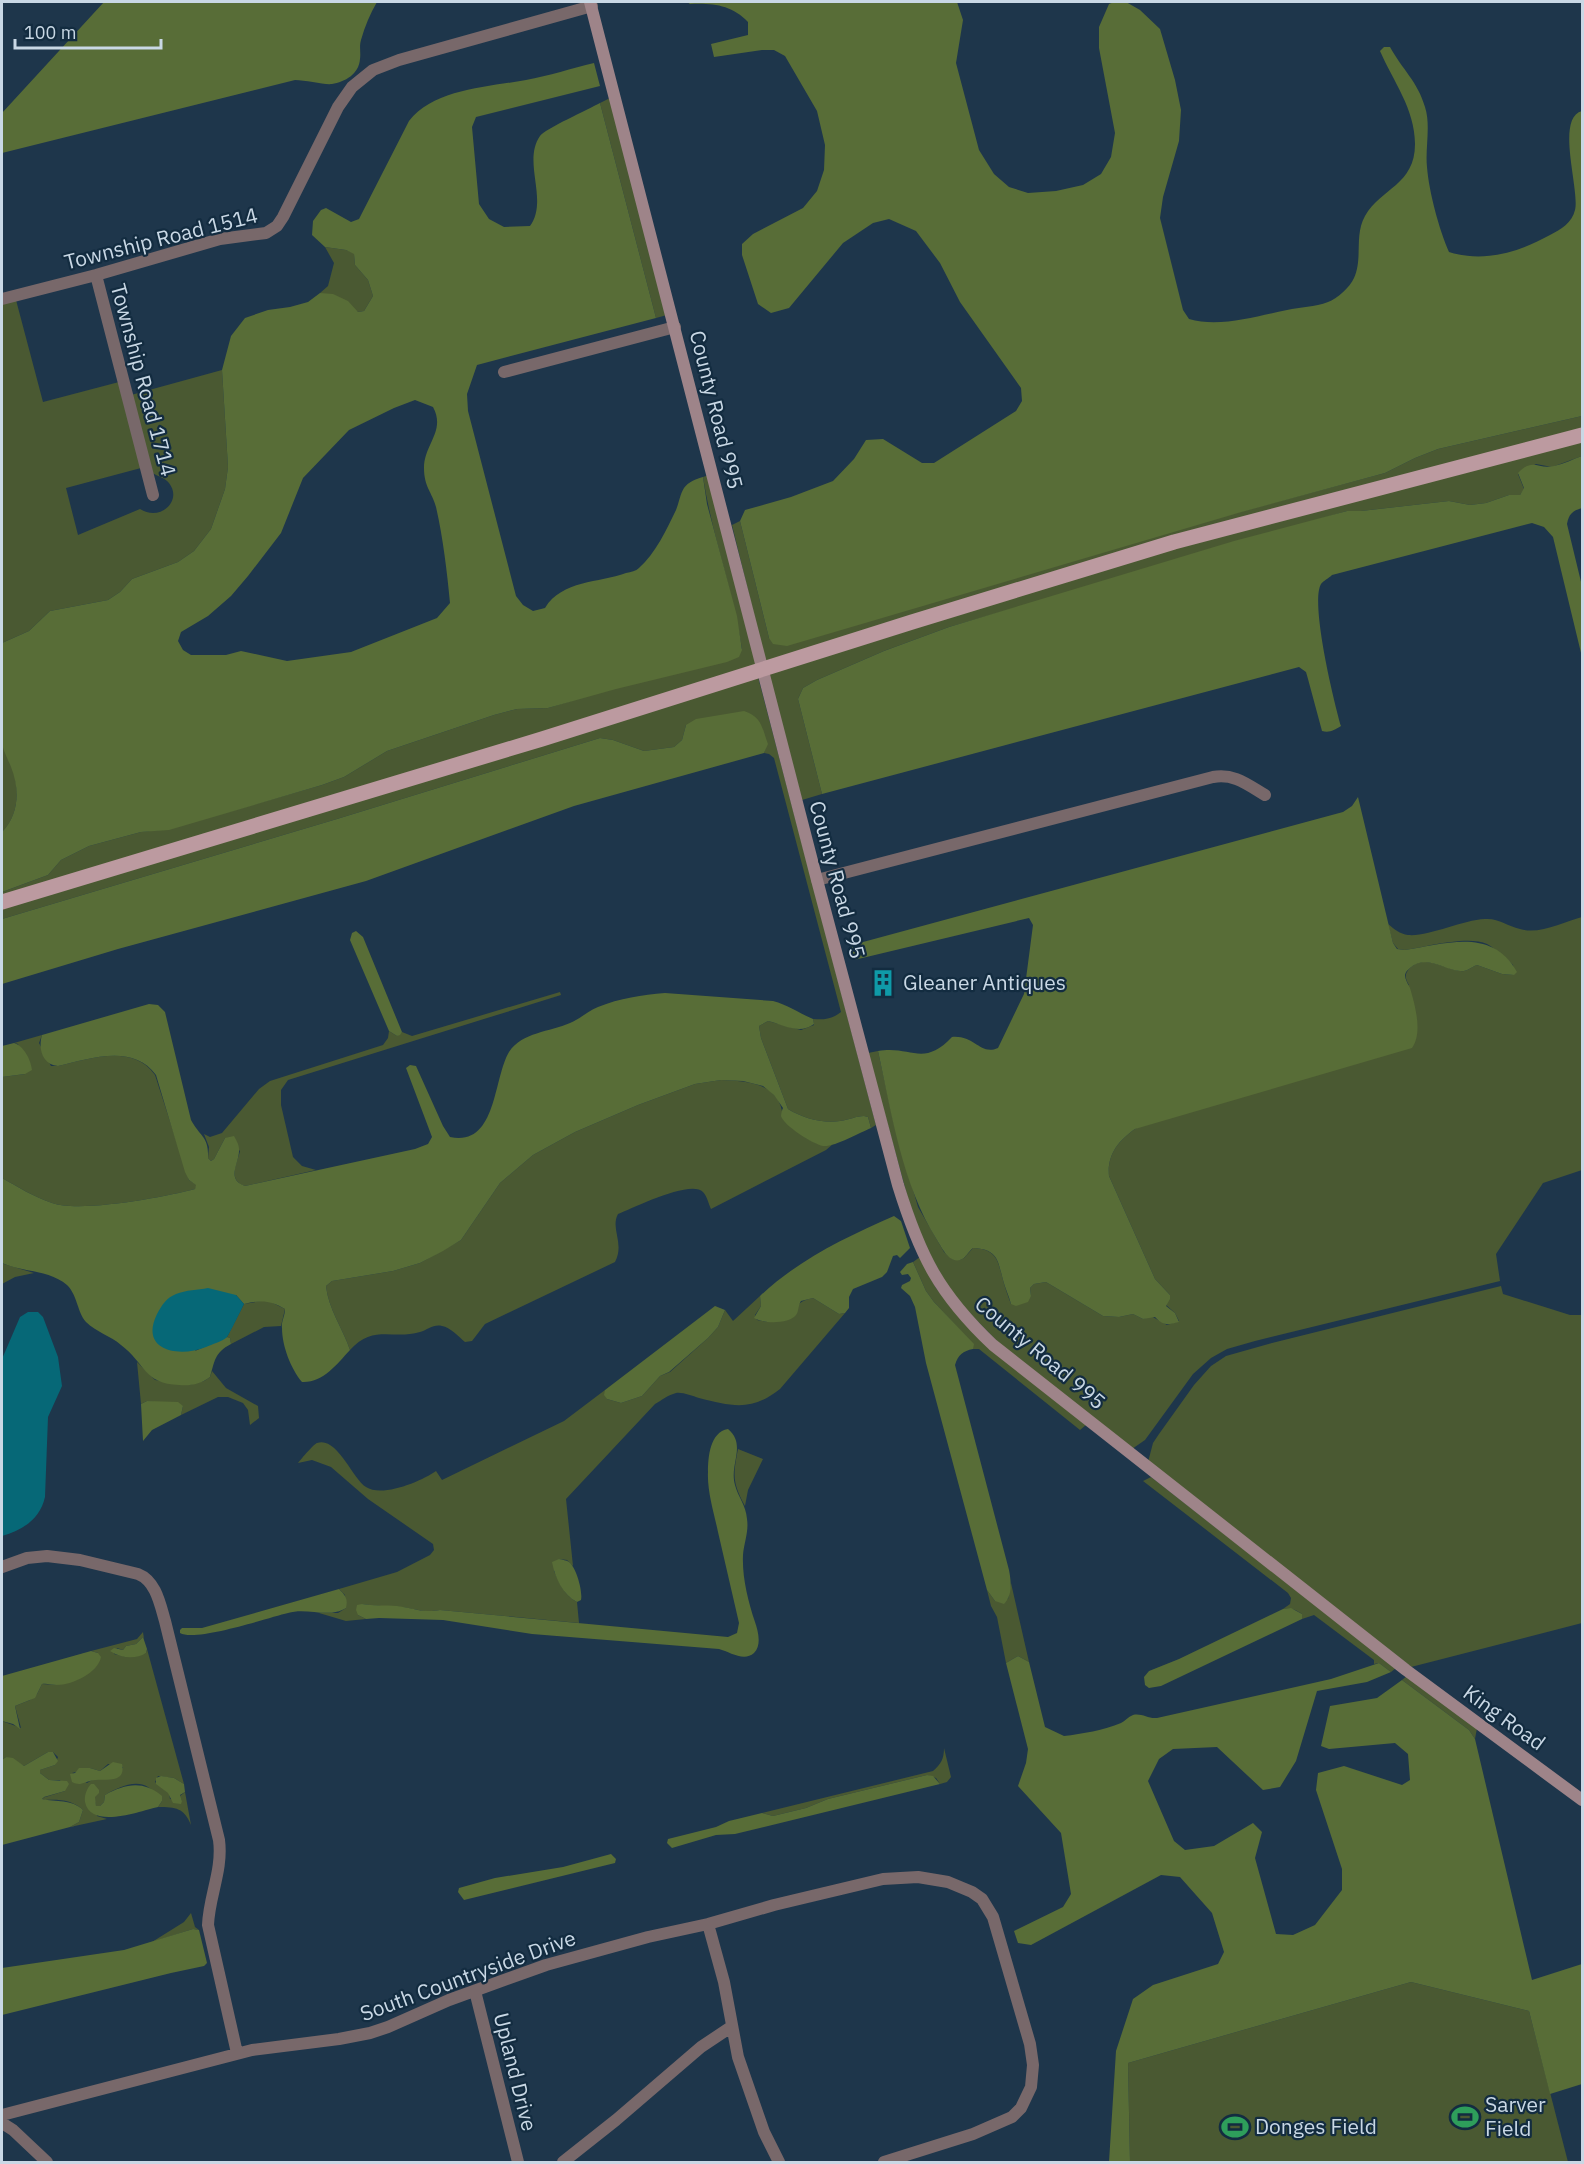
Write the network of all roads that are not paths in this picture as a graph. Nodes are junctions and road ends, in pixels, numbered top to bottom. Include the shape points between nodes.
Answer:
1 (591, 4) edge
2 (96, 275) junction
3 (2, 299) edge
4 (675, 327) junction
5 (504, 372) dead end
6 (1582, 435) edge
7 (153, 495) dead end
8 (763, 670) junction
9 (1265, 795) dead end
10 (817, 880) junction
11 (2, 902) edge
12 (2, 1567) edge
13 (1403, 1667) joint
14 (1582, 1800) edge
15 (708, 1924) junction
16 (475, 1991) junction
17 (731, 2027) junction
18 (237, 2053) junction
19 (2, 2115) edge
20 (2, 2123) edge
21 (777, 2158) edge
22 (47, 2163) edge
23 (518, 2163) edge
24 (563, 2163) edge
25 (884, 2163) edge

1 - 2 street, Township Road 1514 via 373,70 352,87 338,107 284,217 271,231 220,239
1 - 4 street, County Road 995
2 - 3 street, Township Road 1514
2 - 7 street, Township Road 1714
4 - 5 street
4 - 8 street, County Road 995
6 - 8 main road via 1174,542
8 - 10 street, County Road 995
8 - 11 main road
9 - 10 street via 1236,778 1213,777
10 - 13 street, County Road 995 via 906,1212 942,1288 993,1345
12 - 18 street via 38,1556 80,1560 145,1576 155,1591 219,1840 221,1857 208,1924
13 - 14 street, King Road
15 - 16 street, South Countryside Drive via 546,1965
15 - 17 street
15 - 25 street, South Countryside Drive via 884,1879 918,1877 948,1882 982,1899 996,1923 1023,2018 1033,2065 1030,2093 1021,2108 1000,2124
16 - 18 street, South Countryside Drive via 370,2033
16 - 23 street, Upland Drive
17 - 21 street via 758,2116
17 - 24 street via 701,2047
18 - 19 street, South Countryside Drive
20 - 22 street

